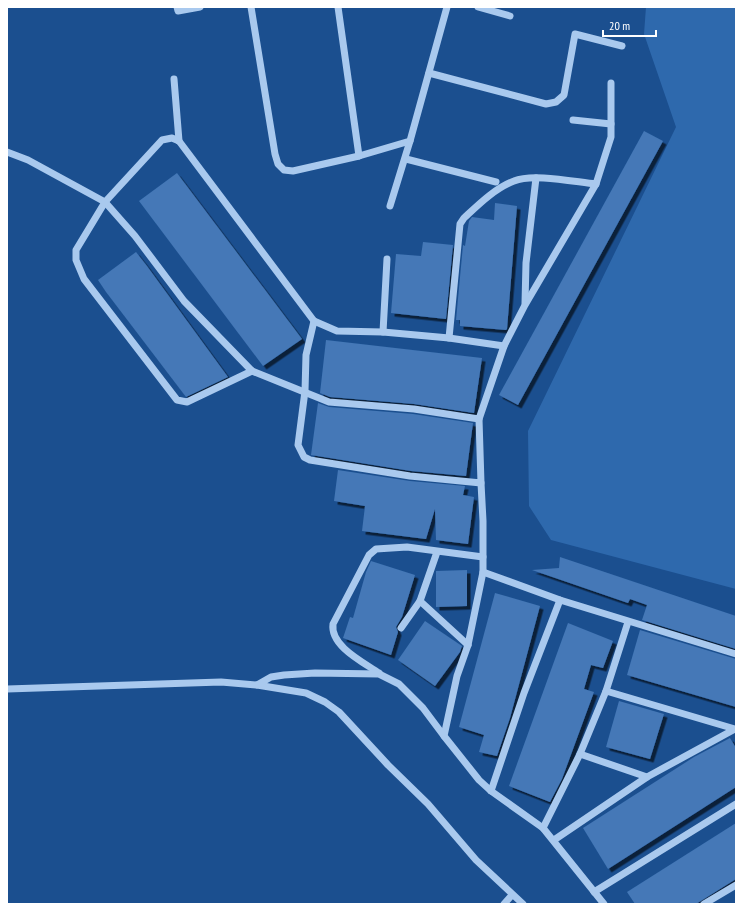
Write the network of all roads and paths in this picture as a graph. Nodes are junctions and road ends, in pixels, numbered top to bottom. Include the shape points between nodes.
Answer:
1 (177, 7) edge
2 (200, 7) edge
3 (252, 7) edge
4 (338, 7) edge
5 (447, 7) edge
6 (478, 7) edge
7 (510, 16) dead end
8 (622, 46) dead end
9 (429, 73) junction
10 (174, 79) dead end
11 (611, 83) dead end
12 (573, 120) dead end
13 (611, 124) junction
14 (179, 141) junction
15 (410, 141) junction
16 (7, 152) edge
17 (359, 156) junction
18 (406, 159) junction
19 (536, 178) junction
20 (496, 182) dead end
21 (596, 184) junction
22 (105, 202) junction
23 (390, 206) dead end
24 (387, 259) dead end
25 (525, 305) junction
26 (314, 321) junction
27 (383, 332) junction
28 (449, 338) junction
29 (504, 346) junction
30 (252, 371) junction
31 (305, 392) junction
32 (480, 419) junction
33 (481, 483) junction
34 (437, 552) junction
35 (483, 557) junction
36 (483, 572) junction
37 (560, 600) junction
38 (420, 601) junction
39 (628, 622) junction
40 (401, 628) dead end
41 (468, 645) junction
42 (736, 654) edge
43 (379, 674) junction
44 (257, 685) junction
45 (7, 690) edge
46 (606, 691) junction
47 (736, 729) edge
48 (444, 736) junction
49 (580, 754) junction
50 (647, 776) junction
51 (491, 791) junction
52 (736, 804) edge
53 (543, 828) junction
54 (554, 840) junction
55 (736, 885) edge
56 (594, 892) junction
57 (512, 895) junction
58 (504, 904) edge
59 (523, 904) edge
60 (604, 904) edge
61 (704, 904) edge

1 - 2 street via 178,11
3 - 17 street via 278,164 284,170 293,171
4 - 17 street
5 - 9 street
6 - 7 street
8 - 9 street via 575,34 564,95 556,102 546,104
9 - 15 street
10 - 14 street
11 - 13 street
12 - 13 street
13 - 21 street via 611,137
14 - 22 street via 172,138 162,140
14 - 26 street
15 - 17 street
15 - 18 street
16 - 22 street via 28,160
18 - 20 street
18 - 23 street
19 - 21 street
19 - 25 street via 526,263
19 - 28 street via 513,181 501,188 477,206 460,224
21 - 25 street
22 - 30 street via 135,236 184,301
22 - 30 street via 76,250 79,269 168,391 177,400 187,402
24 - 27 street
25 - 29 street
26 - 27 street via 337,331
26 - 31 street via 306,355
27 - 28 street
28 - 29 street
29 - 32 street
30 - 31 street
31 - 32 street via 329,402 414,409
31 - 33 street via 298,445 304,457 410,476
32 - 33 street
33 - 35 street
34 - 35 street
34 - 38 street
34 - 43 street via 407,547 376,549 369,555 333,624 334,635 340,644
35 - 36 street
36 - 37 street
36 - 41 street
37 - 39 street
37 - 51 street via 524,693
38 - 40 street
38 - 41 street
39 - 42 street
39 - 46 street
41 - 48 street via 457,676
43 - 44 street via 284,675 271,677
43 - 48 street via 399,684 423,708
44 - 45 street via 222,682
44 - 57 street via 306,693 339,712 428,804 476,860
46 - 47 street
46 - 49 street
47 - 50 street
48 - 51 street
49 - 50 street
49 - 53 street
50 - 54 street
51 - 53 street
52 - 56 street
53 - 54 street
54 - 56 street
55 - 61 street
56 - 60 street
57 - 58 street
57 - 59 street

